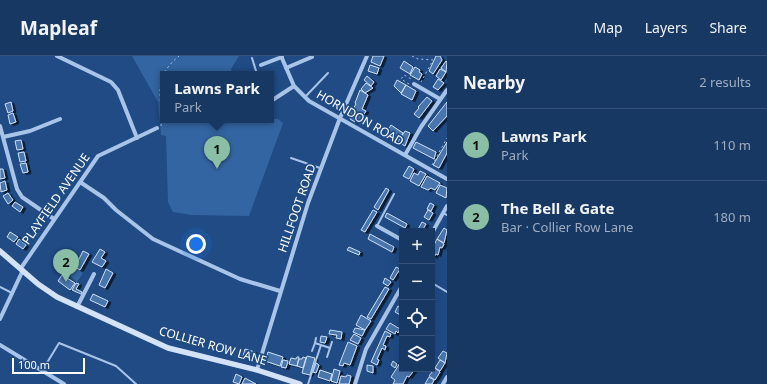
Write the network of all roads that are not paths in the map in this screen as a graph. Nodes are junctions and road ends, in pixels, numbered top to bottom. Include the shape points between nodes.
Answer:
1 (57, 56) edge
2 (367, 56) edge
3 (282, 57) edge
4 (312, 57) edge
5 (252, 58) dead end
6 (261, 65) joint
7 (255, 68) junction
8 (286, 68) junction
9 (256, 71) edge
10 (328, 73) dead end
11 (413, 83) road end
12 (294, 86) junction
13 (447, 90) edge
14 (305, 97) junction
15 (274, 99) edge
16 (440, 99) junction
17 (340, 118) junction
18 (60, 119) dead end
19 (0, 126) edge
20 (157, 128) road end
21 (3, 137) junction
22 (137, 138) junction
23 (405, 155) junction
24 (291, 158) dead end
25 (321, 168) junction
26 (447, 179) edge
27 (80, 182) junction
28 (394, 194) dead end
29 (447, 206) edge
30 (445, 214) edge
31 (54, 220) junction
32 (377, 226) joint
33 (435, 229) edge
34 (399, 238) edge
35 (0, 251) edge
36 (22, 269) junction
37 (94, 274) dead end
38 (435, 285) edge
39 (0, 287) edge
40 (280, 291) junction
41 (399, 291) edge
42 (447, 292) edge
43 (12, 293) junction
44 (77, 307) junction
45 (0, 319) edge
46 (316, 338) dead end
47 (332, 342) dead end
48 (314, 343) junction
49 (0, 345) edge
50 (320, 345) junction
51 (330, 348) junction
52 (312, 351) dead end
53 (327, 357) dead end
54 (257, 370) junction
55 (42, 371) junction
56 (447, 377) edge
57 (64, 384) edge
58 (136, 384) edge
59 (300, 384) edge
60 (308, 384) edge
61 (355, 384) edge
62 (443, 384) edge

1 - 22 street via 111,82 118,90
2 - 17 street, HILLFOOT ROAD
3 - 6 street
3 - 8 street, HORNDON ROAD
4 - 8 street
5 - 7 lane
6 - 7 lane
7 - 9 lane
8 - 12 street, HORNDON ROAD
10 - 14 lane
11 - 16 street
12 - 14 street, HORNDON ROAD
12 - 15 street
13 - 16 street
14 - 17 street, HORNDON ROAD
16 - 23 street
17 - 23 street, HORNDON ROAD
17 - 25 street, HILLFOOT ROAD
18 - 21 street via 30,131
19 - 21 street
20 - 22 street, PLAYFIELD AVENUE
21 - 31 street via 17,189 22,197
22 - 27 street, PLAYFIELD AVENUE via 98,156
23 - 26 street, HORNDON ROAD
24 - 25 lane
25 - 40 street, HILLFOOT ROAD
27 - 31 street, PLAYFIELD AVENUE
27 - 40 street via 104,198 153,239 240,279
28 - 32 lane
29 - 30 street
30 - 33 street
31 - 36 street, PLAYFIELD AVENUE
32 - 34 street
35 - 36 main road, COLLIER ROW LANE
36 - 43 street, PLAYFIELD AVENUE
36 - 44 main road, COLLIER ROW LANE via 38,284
37 - 44 street
38 - 42 lane
39 - 43 lane
40 - 54 street, HILLFOOT ROAD
41 - 61 street via 366,348
43 - 45 street, PLAYFIELD AVENUE
44 - 54 main road, COLLIER ROW LANE via 168,348
46 - 48 lane
47 - 51 lane
48 - 50 lane
48 - 52 lane
49 - 55 street
50 - 51 lane
50 - 60 lane
51 - 53 lane
54 - 59 main road, COLLIER ROW LANE
55 - 57 street
55 - 58 lane via 59,343 116,366
56 - 62 street

